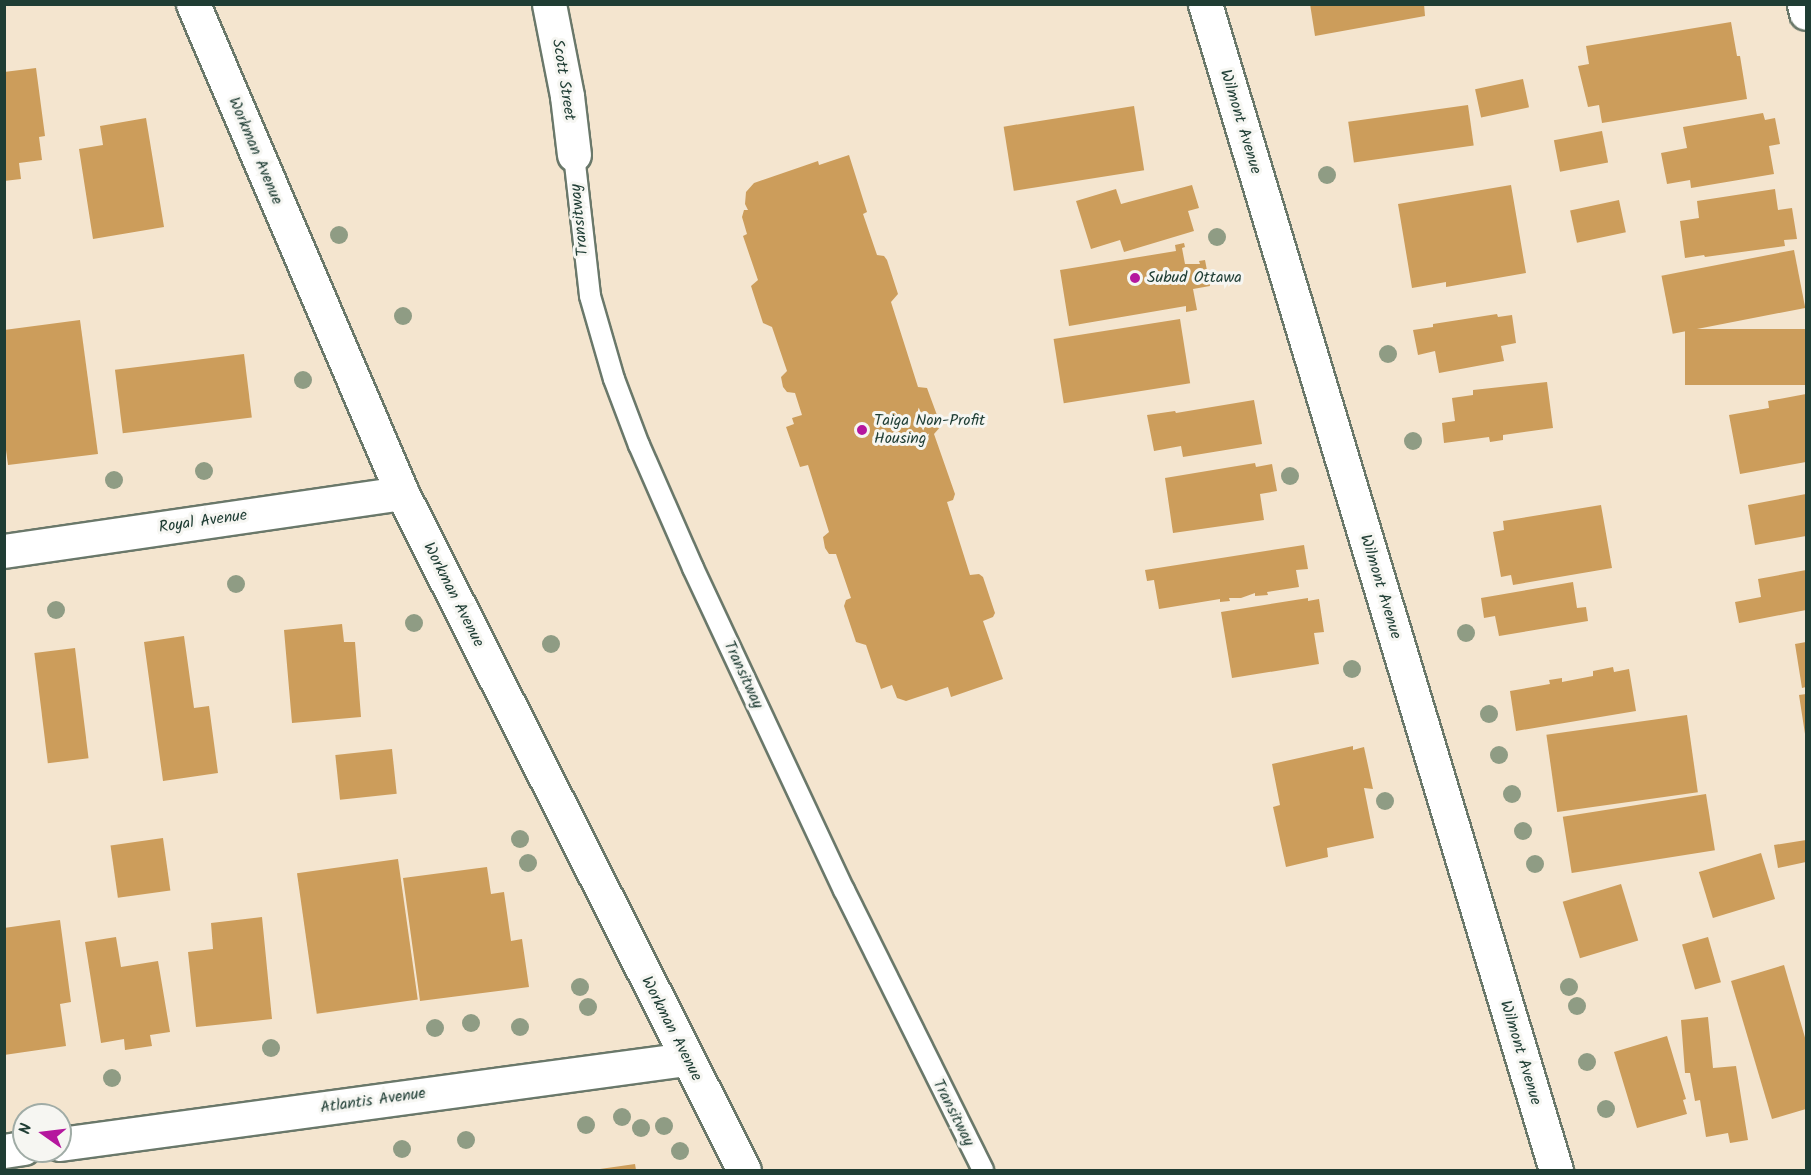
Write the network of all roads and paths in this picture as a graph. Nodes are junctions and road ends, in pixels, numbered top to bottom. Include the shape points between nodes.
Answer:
1 (193, 4) edge
2 (549, 4) edge
3 (1205, 4) edge
4 (1804, 4) edge
5 (1806, 13) edge
6 (574, 155) joint
7 (402, 493) junction
8 (4, 551) edge
9 (686, 1059) junction
10 (72, 1142) edge
11 (744, 1170) edge
12 (984, 1170) edge
13 (1556, 1170) edge

1 - 7 street, Workman Avenue
2 - 6 street, Scott Street
3 - 13 street, Wilmont Avenue
4 - 5 street
6 - 12 lane, Transitway via 590,296 614,380 639,445 844,890
7 - 8 street, Royal Avenue
7 - 9 street, Workman Avenue
9 - 10 street, Atlantis Avenue
9 - 11 street, Workman Avenue

